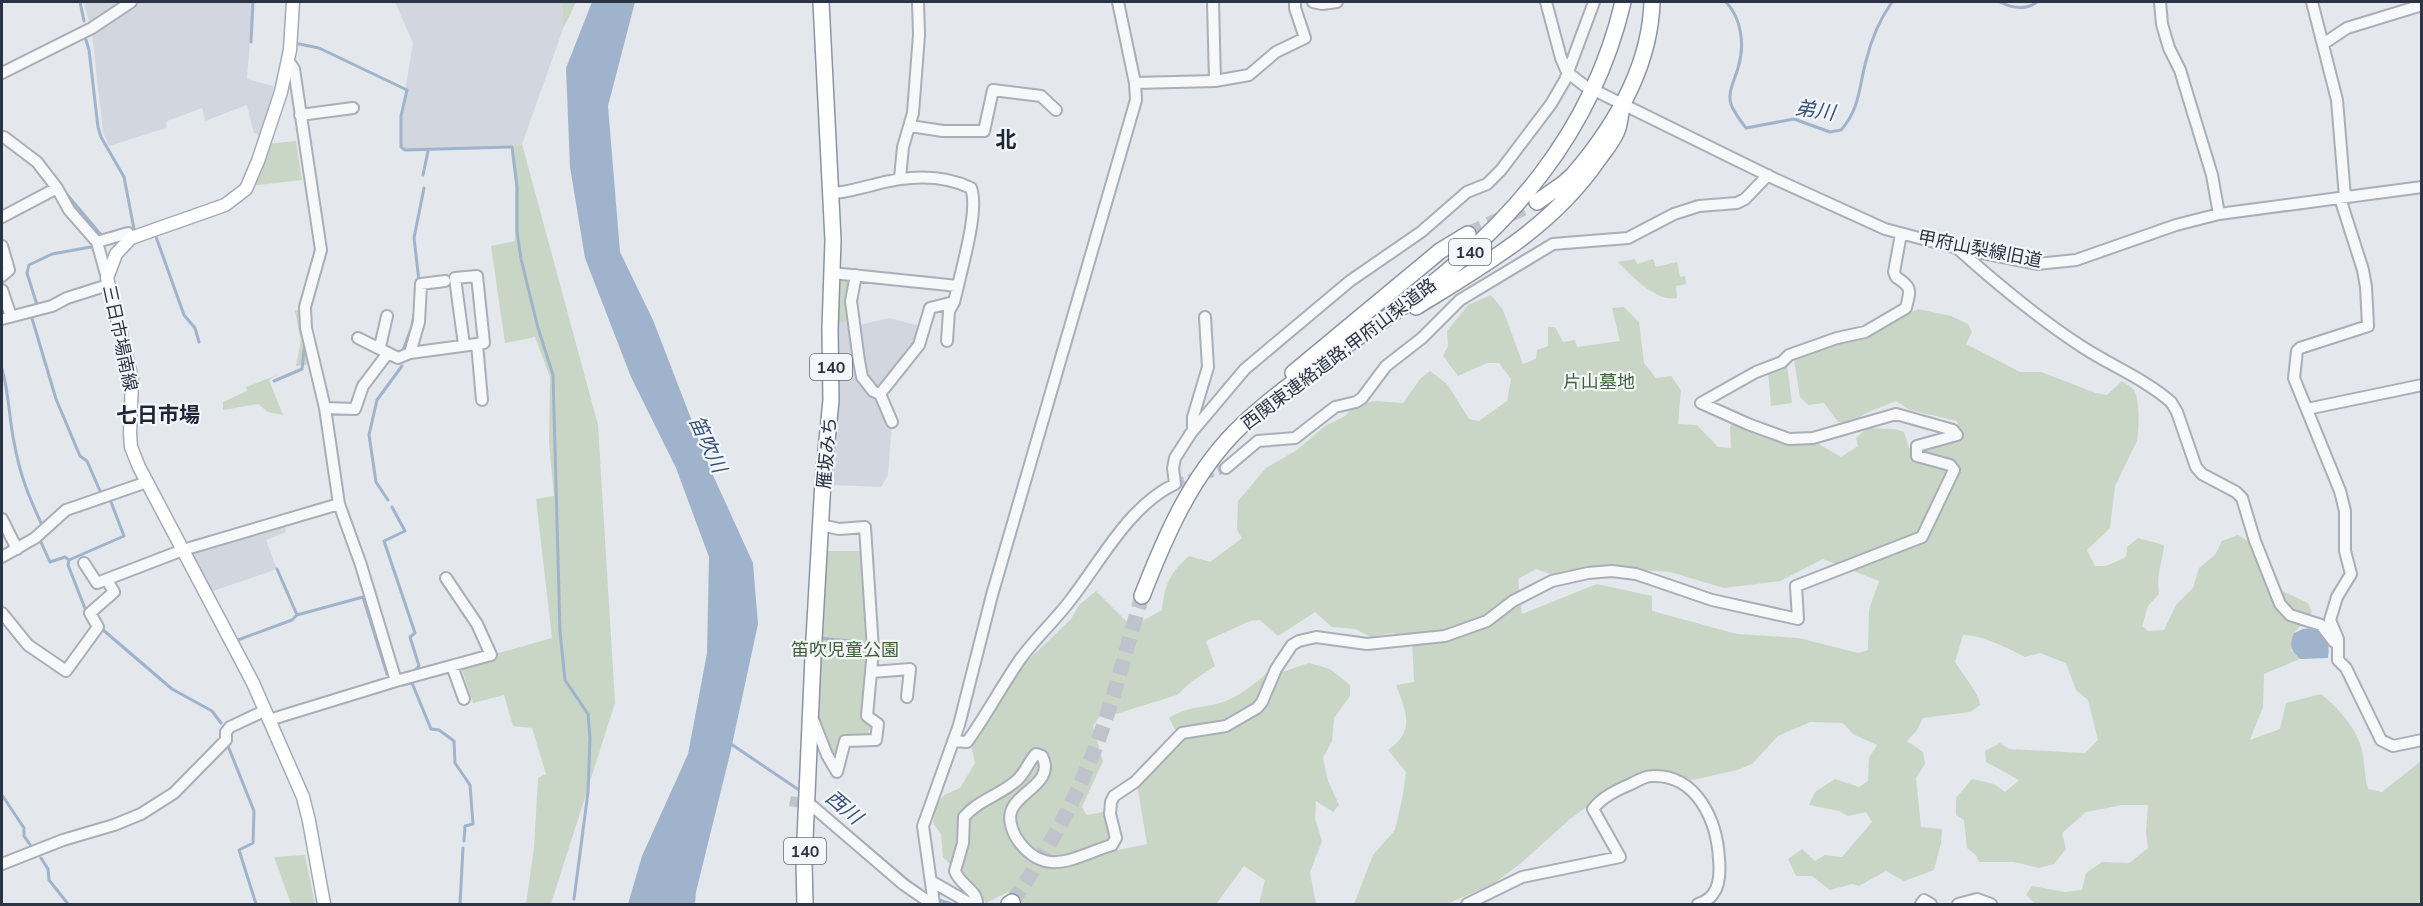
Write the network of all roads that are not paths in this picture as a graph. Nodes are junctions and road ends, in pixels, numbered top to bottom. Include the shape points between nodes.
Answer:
1 (131, 2) edge
2 (293, 2) edge
3 (821, 2) edge
4 (918, 2) edge
5 (1118, 2) edge
6 (1213, 2) edge
7 (1295, 2) edge
8 (1313, 2) edge
9 (1338, 2) edge
10 (1546, 2) edge
11 (1594, 2) edge
12 (1623, 2) edge
13 (1652, 2) edge
14 (2160, 2) edge
15 (2312, 2) edge
16 (2421, 5) edge
17 (2323, 44) junction
18 (289, 62) junction
19 (1567, 72) junction
20 (2, 73) edge
21 (1215, 81) junction
22 (1135, 83) junction
23 (1585, 86) dead end
24 (1598, 92) dead end
25 (1622, 105) junction
26 (353, 108) dead end
27 (1056, 110) dead end
28 (300, 116) junction
29 (910, 126) junction
30 (2, 138) edge
31 (1768, 175) junction
32 (900, 178) junction
33 (2421, 187) edge
34 (57, 188) junction
35 (831, 193) junction
36 (2342, 198) junction
37 (1537, 202) tunnel mouth
38 (2219, 214) junction
39 (2, 217) edge
40 (1468, 234) tunnel mouth
41 (1901, 234) junction
42 (131, 238) junction
43 (97, 242) junction
44 (2, 246) edge
45 (1957, 248) junction
46 (832, 273) junction
47 (856, 274) junction
48 (2, 276) edge
49 (107, 281) junction
50 (445, 281) dead end
51 (958, 286) junction
52 (2, 290) edge
53 (954, 302) junction
54 (387, 316) dead end
55 (1205, 317) dead end
56 (6, 318) edge
57 (358, 338) dead end
58 (947, 341) dead end
59 (477, 344) junction
60 (464, 345) junction
61 (384, 350) junction
62 (410, 353) junction
63 (2421, 385) edge
64 (880, 394) junction
65 (482, 400) dead end
66 (1264, 406) junction
67 (325, 408) junction
68 (2307, 409) junction
69 (892, 422) dead end
70 (1193, 430) junction
71 (1234, 433) junction
72 (1226, 468) tunnel mouth
73 (147, 482) junction
74 (339, 504) junction
75 (2, 519) edge
76 (821, 525) junction
77 (17, 549) junction
78 (183, 550) junction
79 (2, 557) edge
80 (84, 563) dead end
81 (446, 578) dead end
82 (107, 580) junction
83 (1142, 596) tunnel mouth
84 (2, 613) edge
85 (2337, 648) junction
86 (452, 666) junction
87 (872, 672) junction
88 (396, 681) junction
89 (907, 697) dead end
90 (464, 699) dead end
91 (267, 715) junction
92 (810, 726) junction
93 (2421, 740) edge
94 (953, 741) junction
95 (809, 801) junction
96 (2, 864) edge
97 (931, 881) junction
98 (324, 904) edge
99 (806, 904) edge
100 (933, 904) edge
101 (971, 904) edge
102 (978, 904) edge
103 (1467, 904) edge
104 (1698, 904) edge
105 (1921, 904) edge
106 (1931, 904) edge
107 (1958, 904) edge
108 (1991, 904) edge

1 - 20 street via 92,28
2 - 18 main road
3 - 35 highway, 雁坂みち / 140
4 - 29 street via 919,35
5 - 22 street
6 - 21 street
7 - 21 street via 1305,38 1276,52 1249,75
8 - 9 street
10 - 19 street
11 - 19 street
12 - 66 highway, 西関東連絡道路;甲府山梨道路 / 140 via 1606,58 1574,125 1511,212 1430,285
13 - 25 highway via 1642,61
14 - 38 street via 2162,24 2212,175
15 - 17 street
16 - 17 street via 2347,28
17 - 36 street via 2337,100
18 - 28 street via 294,69
18 - 42 main road via 258,162 242,194 225,205
19 - 23 street
19 - 70 street via 1551,104 1493,179 1467,192 1421,232 1362,272 1284,335 1245,369
21 - 22 street
22 - 94 street via 1136,100
24 - 25 street, 甲府山梨線旧道
25 - 31 street, 甲府山梨線旧道
25 - 37 highway via 1578,170
25 - 66 highway via 1617,130 1592,169 1538,227
26 - 28 street
27 - 29 street via 1041,96 993,90 984,131
28 - 67 street via 321,250 304,308
29 - 32 street
30 - 34 street via 37,162
31 - 41 street, 甲府山梨線旧道
31 - 72 street via 1737,203 1699,206 1674,214 1628,238 1553,244 1534,254 1460,300 1422,338 1386,366 1362,398 1335,407 1295,438 1258,441
32 - 35 street
32 - 51 street via 916,176 960,182 970,188 971,226
33 - 36 street, 甲府山梨線旧道
34 - 39 street
34 - 43 street via 69,210
35 - 46 highway, 雁坂みち / 140
36 - 38 street, 甲府山梨線旧道
36 - 68 street via 2363,270 2368,326 2297,351 2294,378
38 - 45 street, 甲府山梨線旧道 via 2069,262 2037,264
40 - 71 highway via 1440,251 1287,378
41 - 45 street, 甲府山梨線旧道
41 - 102 street via 1894,272 1910,290 1906,308 1865,332 1789,355 1701,403 1789,439 1813,438 1896,414 1953,430 1957,435 1917,446 1917,456 1950,465 1954,470 1922,537 1796,586 1798,619 1712,600 1636,574 1612,571 1552,581 1513,601 1487,621 1445,636 1367,644 1316,637 1299,641 1276,669 1257,708 1226,726 1182,733 1135,782 1114,796 1110,814 1116,838 1112,845 1053,864 1022,846 1013,829 1011,812 1043,774 1045,760 1036,754 1018,780 964,817 963,843 955,871
42 - 43 street via 128,233
42 - 49 main road, 三日市場南線 via 116,254
43 - 49 street
44 - 48 street via 9,270
45 - 85 street via 2051,325 2171,402 2196,467 2242,498 2280,604 2290,615 2321,625
46 - 47 street
46 - 76 highway, 雁坂みち / 140 via 831,400
47 - 51 street
47 - 64 street via 851,301 862,377
49 - 56 street via 52,306
49 - 73 main road, 三日市場南線 via 132,379 131,447
50 - 62 street via 421,284 419,322
51 - 53 street
52 - 56 street
53 - 58 street via 949,311
53 - 64 street via 930,308 919,345
54 - 61 street
55 - 70 street via 1208,367 1193,417
57 - 61 street
59 - 60 street
59 - 60 street via 484,343 477,276 455,278
59 - 65 street
60 - 62 street
61 - 62 street via 398,358
61 - 67 street via 355,409
63 - 68 street
64 - 69 street
66 - 71 highway, 西関東連絡道路;甲府山梨道路 / 140
67 - 74 street
68 - 85 street via 2345,511 2345,551 2351,574 2337,597 2330,620 2338,639
70 - 94 street via 1175,458 1175,483 1151,497 1132,518 1062,612 1019,661 967,742
71 - 83 highway, 西関東連絡道路;甲府山梨道路 / 140 via 1203,471 1178,511
73 - 77 street via 66,510
73 - 78 main road, 三日市場南線
74 - 78 street
74 - 88 street
75 - 77 street
76 - 87 street via 839,529 865,527
76 - 92 highway, 雁坂みち / 140
77 - 79 street
78 - 82 street
78 - 91 main road, 三日市場南線
80 - 82 street via 97,583
81 - 86 street via 477,624 491,655
82 - 84 street via 114,592 90,613 98,627 66,671 28,645
85 - 93 street via 2338,660 2346,668 2381,740 2393,746
86 - 88 street
86 - 90 street
87 - 89 street via 910,669
87 - 92 street via 867,716 878,723 876,740 845,741 837,772 814,722
88 - 91 street
91 - 96 street via 230,727 226,740 174,793 141,813
91 - 98 main road, 三日市場南線 via 303,796
92 - 95 highway, 雁坂みち / 140
94 - 97 street via 923,826
95 - 99 highway, 雁坂みち / 140 via 804,862
95 - 100 street via 903,884
97 - 100 street
97 - 101 street
103 - 104 street via 1522,877 1620,857 1593,808 1599,801 1650,775 1669,777 1686,785 1707,809 1718,842 1718,882 1708,900
105 - 106 street via 1924,900
107 - 108 street via 1977,899

